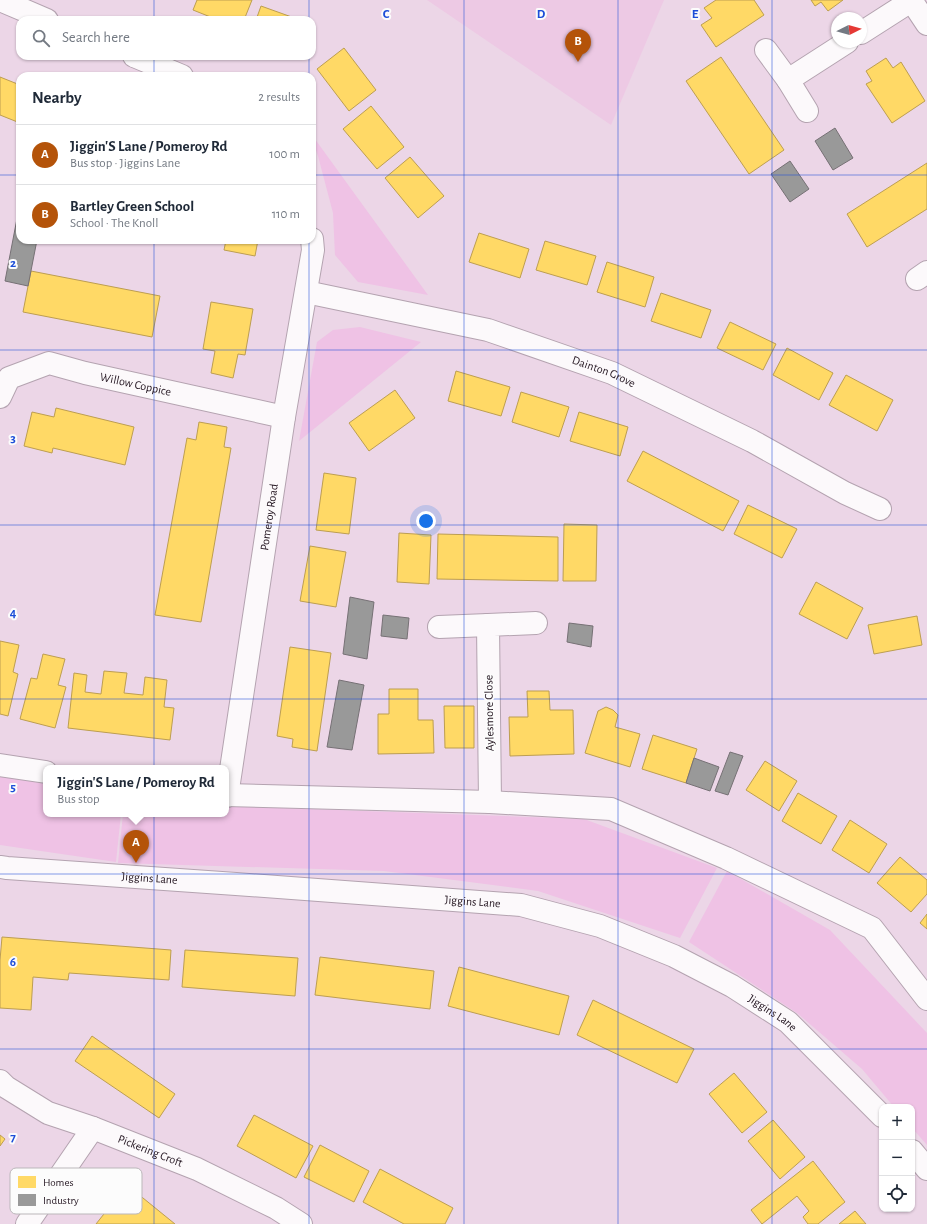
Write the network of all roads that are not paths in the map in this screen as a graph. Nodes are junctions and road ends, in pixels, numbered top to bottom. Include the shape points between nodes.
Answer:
1 (0, 0) edge
2 (911, 0) edge
3 (38, 16) edge
4 (927, 24) edge
5 (867, 29) edge
6 (838, 48) edge
7 (766, 50) dead end
8 (144, 60) edge
9 (172, 72) edge
10 (788, 80) junction
11 (807, 111) dead end
12 (312, 244) edge
13 (306, 292) junction
14 (0, 397) edge
15 (284, 417) junction
16 (880, 509) dead end
17 (536, 623) dead end
18 (488, 625) junction
19 (439, 627) dead end
20 (0, 766) edge
21 (43, 772) edge
22 (229, 775) edge
23 (229, 795) edge
24 (490, 802) junction
25 (0, 867) edge
26 (927, 999) edge
27 (0, 1081) edge
28 (879, 1113) edge
29 (93, 1128) junction
30 (915, 1155) edge
31 (66, 1168) edge
32 (927, 1169) edge
33 (34, 1214) edge
34 (27, 1224) edge
35 (301, 1224) edge

1 - 3 street
2 - 4 street
2 - 5 street
6 - 10 street
7 - 10 street
8 - 9 street
10 - 11 street
12 - 13 street, Pomeroy Road
13 - 15 street, Pomeroy Road
13 - 16 street, Dainton Grove via 488,330 612,373 752,441 845,493
14 - 15 street, Willow Coppice via 9,378 49,363
15 - 22 street, Pomeroy Road
17 - 18 street
18 - 19 street
18 - 24 street, Aylesmore Close
20 - 21 street
23 - 24 street
24 - 26 street via 611,808 726,858 872,928
25 - 28 street, Jiggins Lane via 521,905 600,926 674,956 732,986 788,1022
27 - 29 street, Pickering Croft via 48,1113
29 - 31 street
29 - 35 street, Pickering Croft via 198,1170 276,1208
30 - 32 street
33 - 34 street

